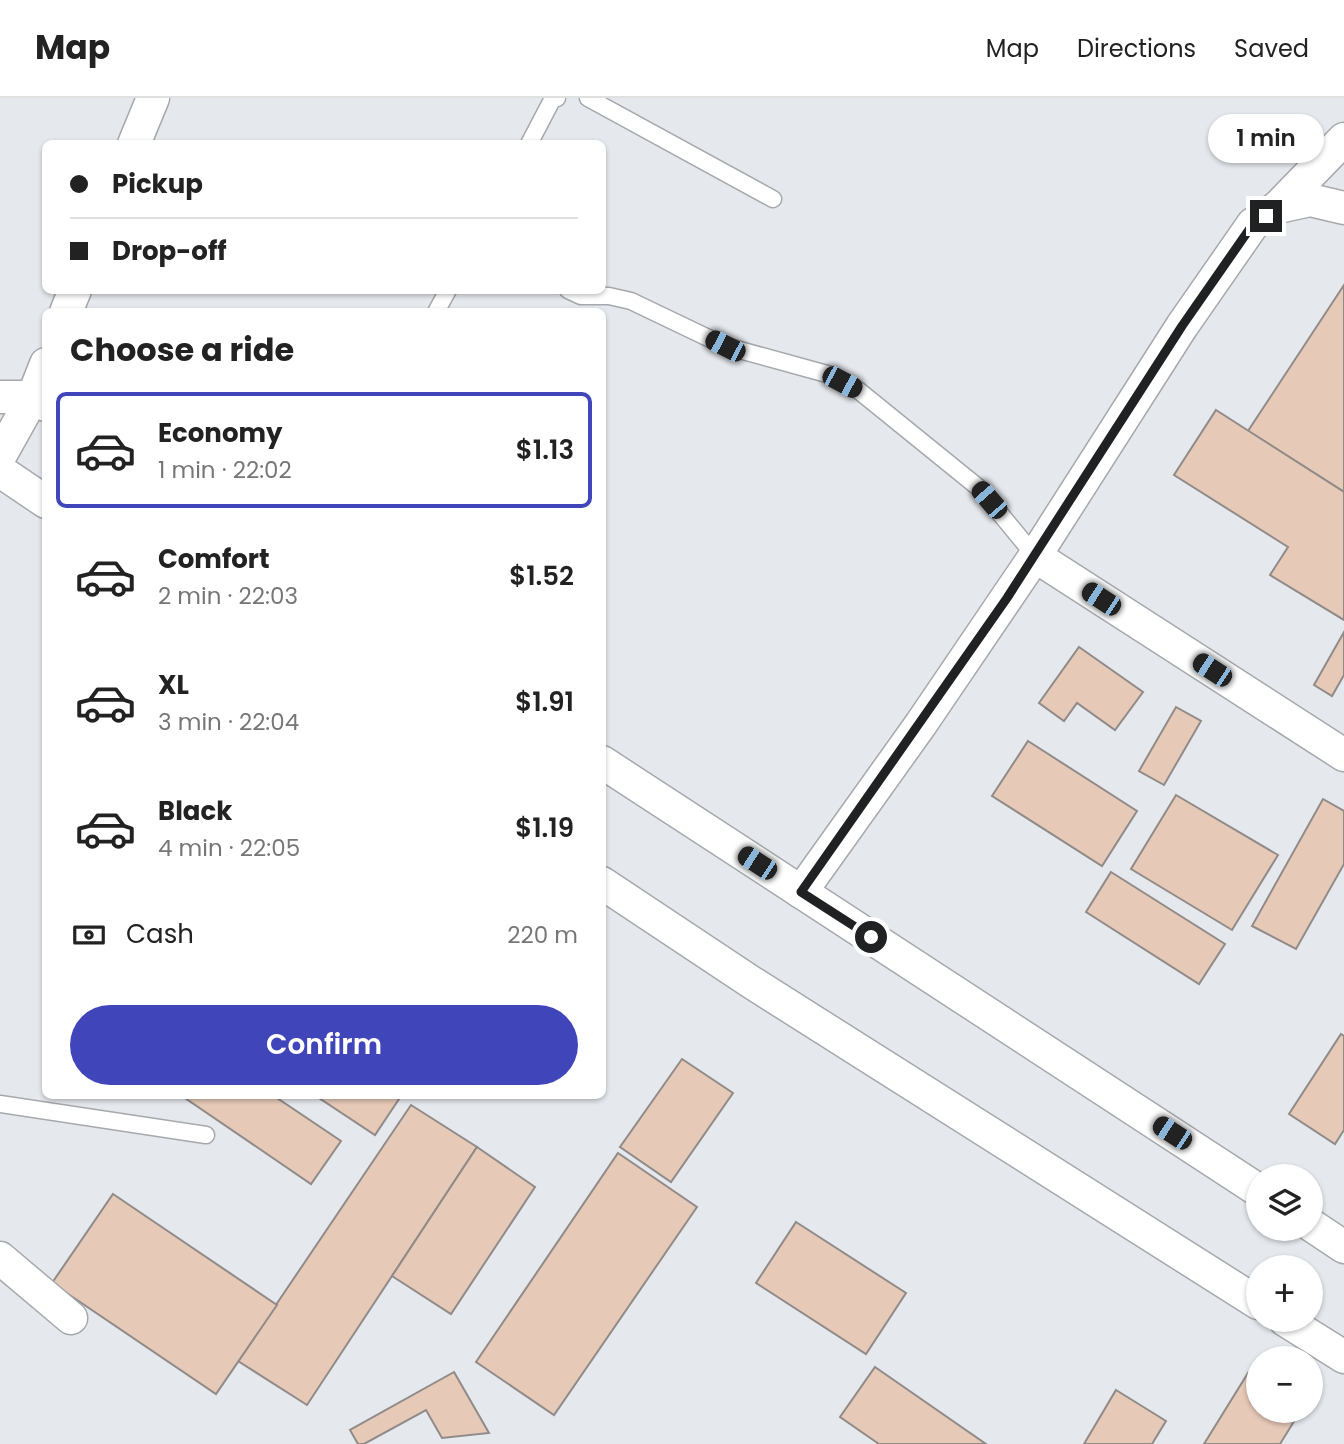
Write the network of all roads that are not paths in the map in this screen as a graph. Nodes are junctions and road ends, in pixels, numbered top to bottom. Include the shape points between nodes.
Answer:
1 (153, 98) edge
2 (557, 98) edge
3 (588, 98) edge
4 (1344, 139) edge
5 (136, 140) edge
6 (530, 140) edge
7 (773, 199) dead end
8 (1278, 207) junction
9 (1344, 208) edge
10 (576, 299) edge
11 (0, 397) edge
12 (39, 401) edge
13 (0, 456) edge
14 (0, 471) edge
15 (42, 499) edge
16 (1035, 556) junction
17 (1344, 755) edge
18 (606, 765) edge
19 (606, 886) edge
20 (801, 892) junction
21 (0, 1104) edge
22 (206, 1135) dead end
23 (1246, 1182) edge
24 (1323, 1233) edge
25 (1344, 1247) edge
26 (0, 1258) edge
27 (1246, 1295) edge
28 (71, 1318) dead end
29 (1304, 1332) edge
30 (1344, 1357) edge

1 - 5 street
2 - 6 lane
3 - 7 lane
4 - 8 street
8 - 9 street via 1310,200
8 - 16 street via 1253,224
10 - 16 lane via 609,296 631,301 725,346 827,374 858,390 979,488
11 - 12 street
12 - 13 street
14 - 15 street
16 - 17 street
16 - 20 street
18 - 20 street
19 - 27 street
20 - 23 street
21 - 22 lane
24 - 25 street
26 - 28 street
29 - 30 street

